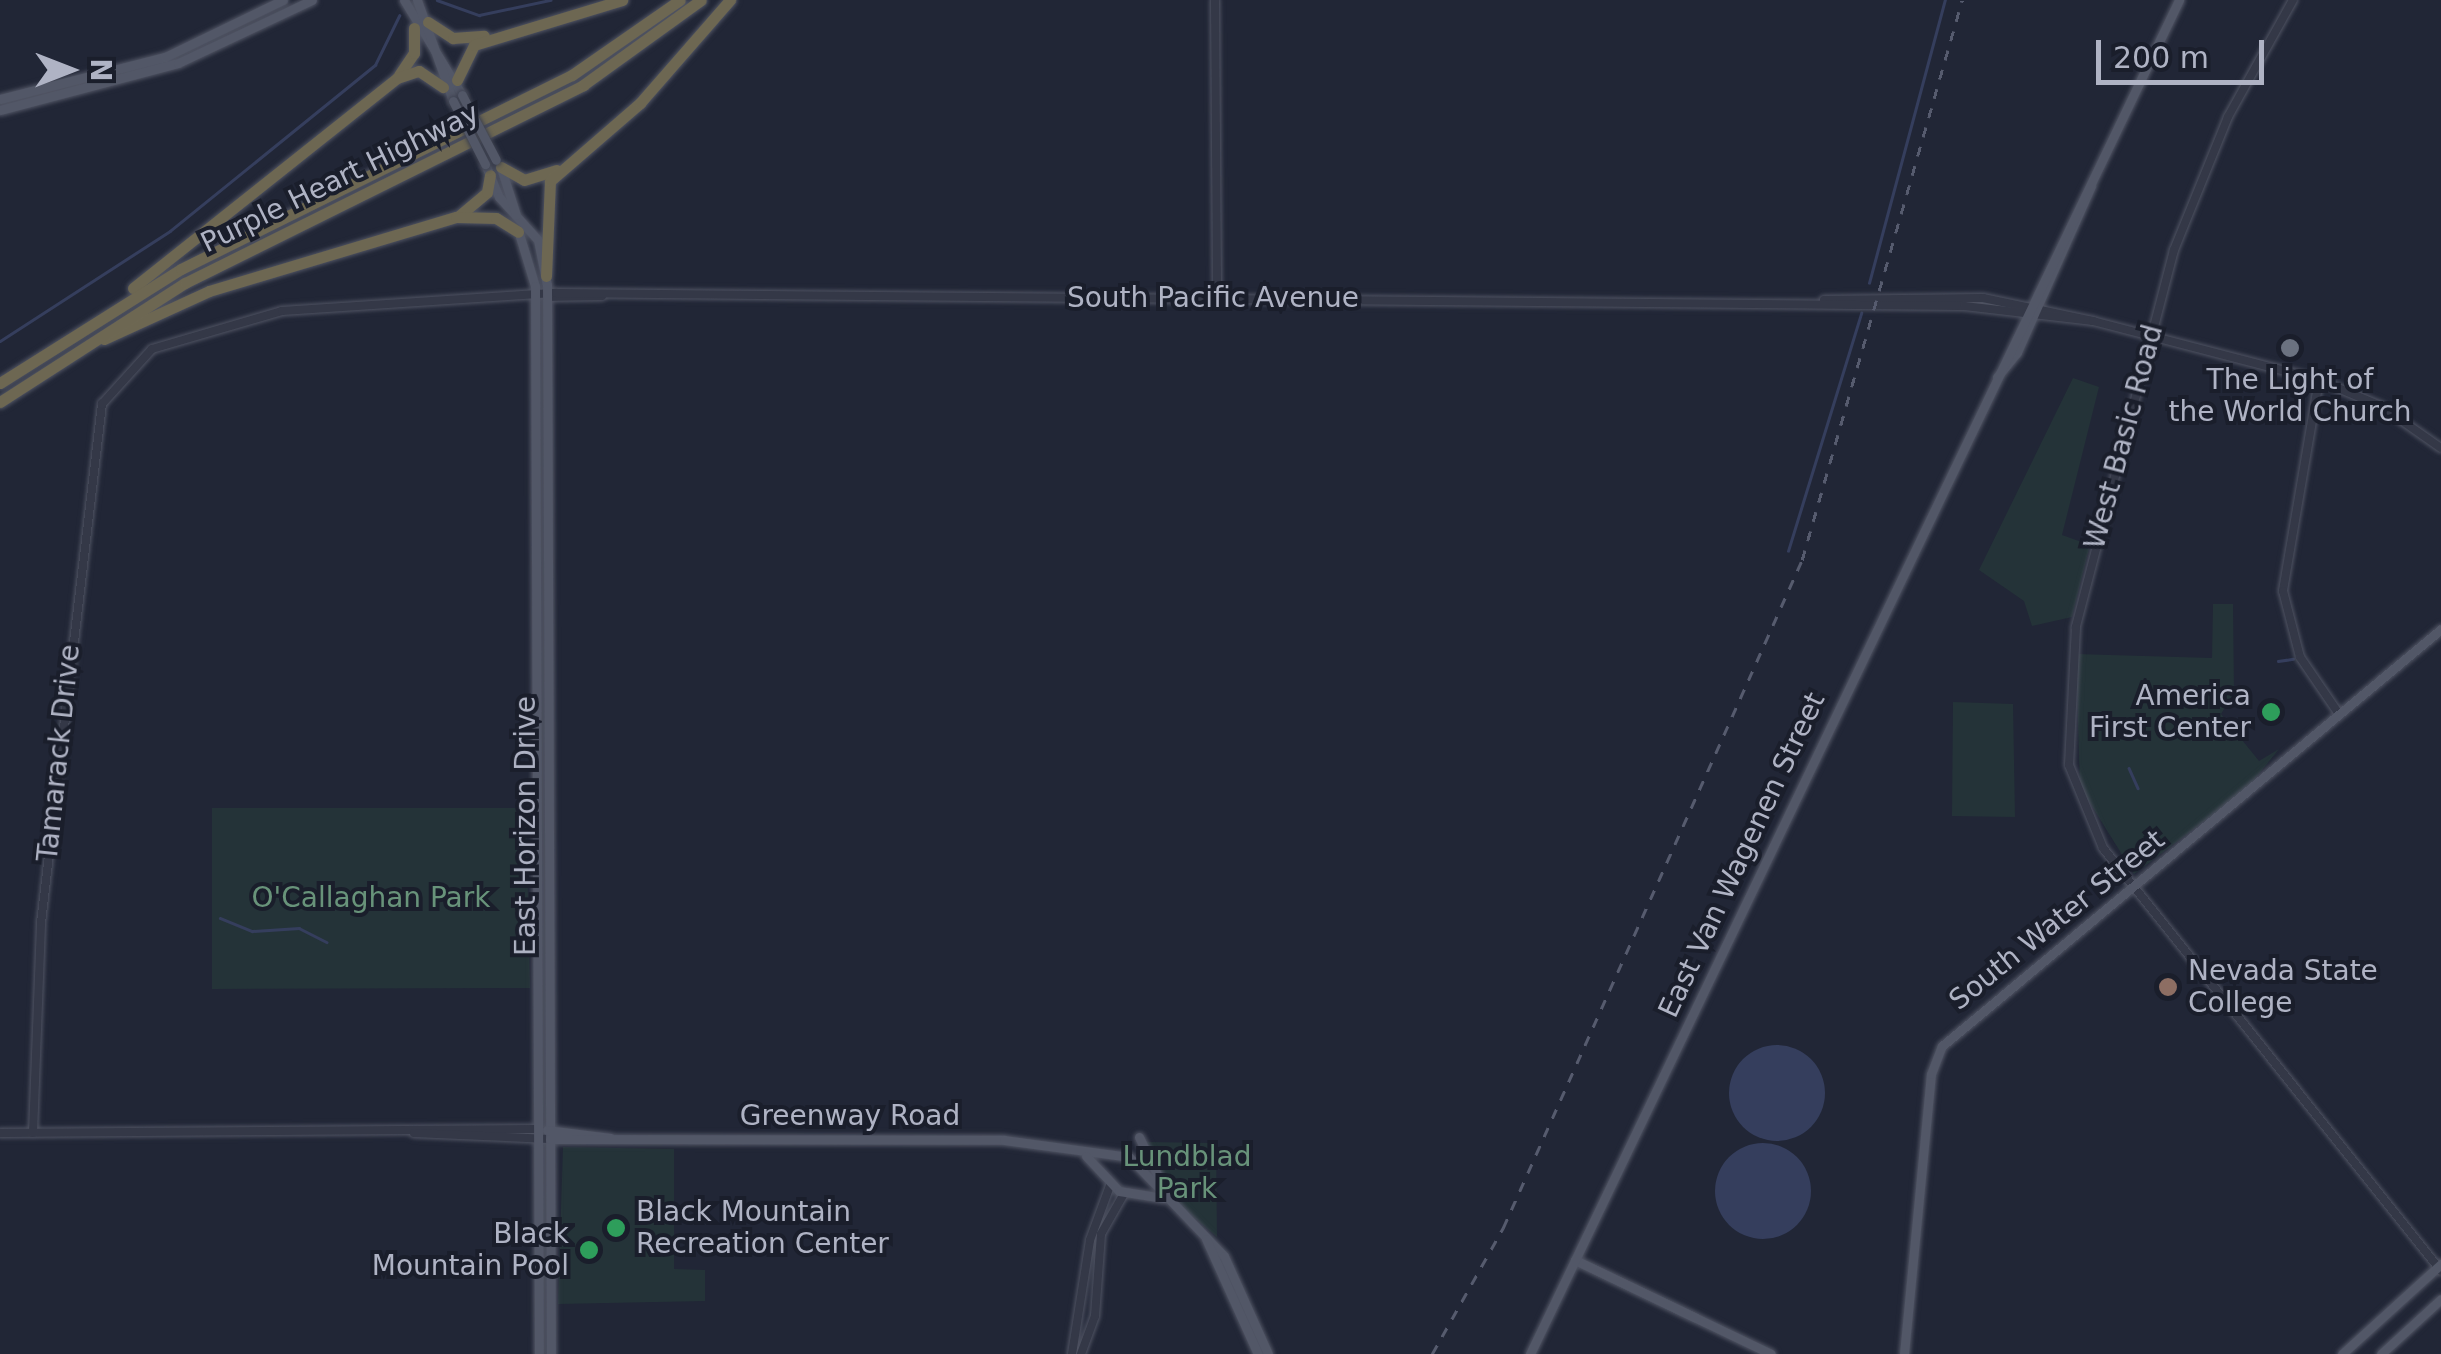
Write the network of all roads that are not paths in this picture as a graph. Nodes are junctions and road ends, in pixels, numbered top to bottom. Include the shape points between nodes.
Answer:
1 (283, 0) edge
2 (312, 0) edge
3 (404, 0) edge
4 (417, 0) edge
5 (622, 0) edge
6 (680, 0) edge
7 (702, 0) edge
8 (730, 0) edge
9 (1216, 0) edge
10 (2178, 0) edge
11 (2293, 0) edge
12 (428, 22) junction
13 (246, 25) junction
14 (414, 28) junction
15 (498, 35) junction
16 (432, 48) junction
17 (396, 78) junction
18 (457, 80) junction
19 (443, 87) junction
20 (458, 98) junction
21 (0, 99) edge
22 (0, 110) edge
23 (498, 163) junction
24 (566, 166) junction
25 (487, 170) junction
26 (516, 215) junction
27 (456, 218) junction
28 (518, 232) junction
29 (546, 276) junction
30 (547, 297) junction
31 (535, 298) junction
32 (1217, 298) junction
33 (110, 308) junction
34 (2033, 309) junction
35 (2150, 336) junction
36 (116, 379) joint
37 (2320, 380) junction
38 (0, 383) edge
39 (20, 387) junction
40 (0, 402) edge
41 (2441, 448) edge
42 (2441, 629) edge
43 (2338, 714) junction
44 (537, 733) junction
45 (548, 800) junction
46 (2133, 884) junction
47 (538, 902) junction
48 (550, 968) junction
49 (0, 1132) edge
50 (33, 1133) junction
51 (545, 1133) junction
52 (1139, 1137) dead end
53 (1086, 1156) junction
54 (1118, 1158) junction
55 (1144, 1173) junction
56 (1110, 1180) junction
57 (1128, 1192) junction
58 (1167, 1202) junction
59 (1206, 1240) junction
60 (1575, 1260) junction
61 (2440, 1267) edge
62 (2441, 1300) edge
63 (539, 1354) edge
64 (551, 1354) edge
65 (1072, 1354) edge
66 (1081, 1354) edge
67 (1258, 1354) edge
68 (1268, 1354) edge
69 (1530, 1354) edge
70 (1770, 1354) edge
71 (1904, 1354) edge
72 (2342, 1354) edge
73 (2381, 1354) edge

1 - 13 main road
2 - 13 main road
3 - 14 main road
4 - 12 main road
5 - 15 highway
6 - 33 highway, Purple Heart Highway via 572,75
7 - 39 highway, Purple Heart Highway via 583,85 184,283
8 - 24 highway via 640,104
9 - 32 street
10 - 34 main road, East Van Wagenen Street
11 - 35 street, West Basic Road via 2198,185
12 - 15 highway via 452,38
12 - 16 main road
13 - 21 main road via 165,56
13 - 22 main road via 158,70
14 - 16 main road
14 - 17 highway via 412,58
15 - 18 highway via 465,51
16 - 18 main road
16 - 19 main road
17 - 19 highway via 419,71
17 - 33 highway
18 - 20 main road
19 - 20 main road
20 - 23 main road, bridge
20 - 25 main road, bridge
23 - 24 highway via 528,180
23 - 26 main road
24 - 29 highway via 544,196
25 - 26 main road
25 - 27 highway via 488,192
26 - 28 main road, East Horizon Drive
26 - 29 main road, East Horizon Drive via 538,240
27 - 28 highway via 496,218
27 - 39 highway via 209,291
28 - 31 main road, East Horizon Drive
29 - 30 main road, East Horizon Drive
30 - 31 street, South Pacific Avenue
30 - 32 street, South Pacific Avenue
30 - 45 main road, East Horizon Drive
31 - 36 street, South Pacific Avenue via 300,306 159,346
31 - 44 main road, East Horizon Drive
32 - 34 street, South Pacific Avenue via 1824,300
33 - 38 highway, Purple Heart Highway
34 - 35 street, South Pacific Avenue
34 - 60 main road, East Van Wagenen Street
35 - 37 street, South Pacific Avenue
35 - 46 street, West Basic Road via 2076,627 2067,705 2080,804
36 - 50 street, Tamarack Drive via 96,428 53,808
37 - 41 street, South Pacific Avenue via 2381,406
37 - 43 street via 2283,591 2300,657
39 - 40 highway, Purple Heart Highway
42 - 43 main road, South Water Street
43 - 46 main road, South Water Street
44 - 45 main road
44 - 47 main road, East Horizon Drive
45 - 48 main road, East Horizon Drive
46 - 61 street, West Basic Road
46 - 71 main road, South Water Street via 1936,1055
47 - 48 main road
47 - 51 main road, East Horizon Drive
48 - 51 main road, East Horizon Drive
49 - 50 street, Greenway Road
50 - 51 street, Greenway Road
51 - 53 main road, Greenway Road via 1004,1140
51 - 63 main road, East Horizon Drive
51 - 64 main road, East Horizon Drive
52 - 58 main road
53 - 54 main road, Greenway Road
53 - 56 main road
54 - 55 main road via 1134,1159
54 - 56 main road
55 - 57 main road
55 - 58 main road
56 - 57 main road
56 - 65 street via 1090,1240
57 - 58 main road
57 - 66 street via 1101,1234 1095,1316
58 - 59 main road
59 - 67 main road
59 - 68 main road via 1245,1290
60 - 69 main road, East Van Wagenen Street
60 - 70 main road
61 - 72 main road
62 - 73 main road

